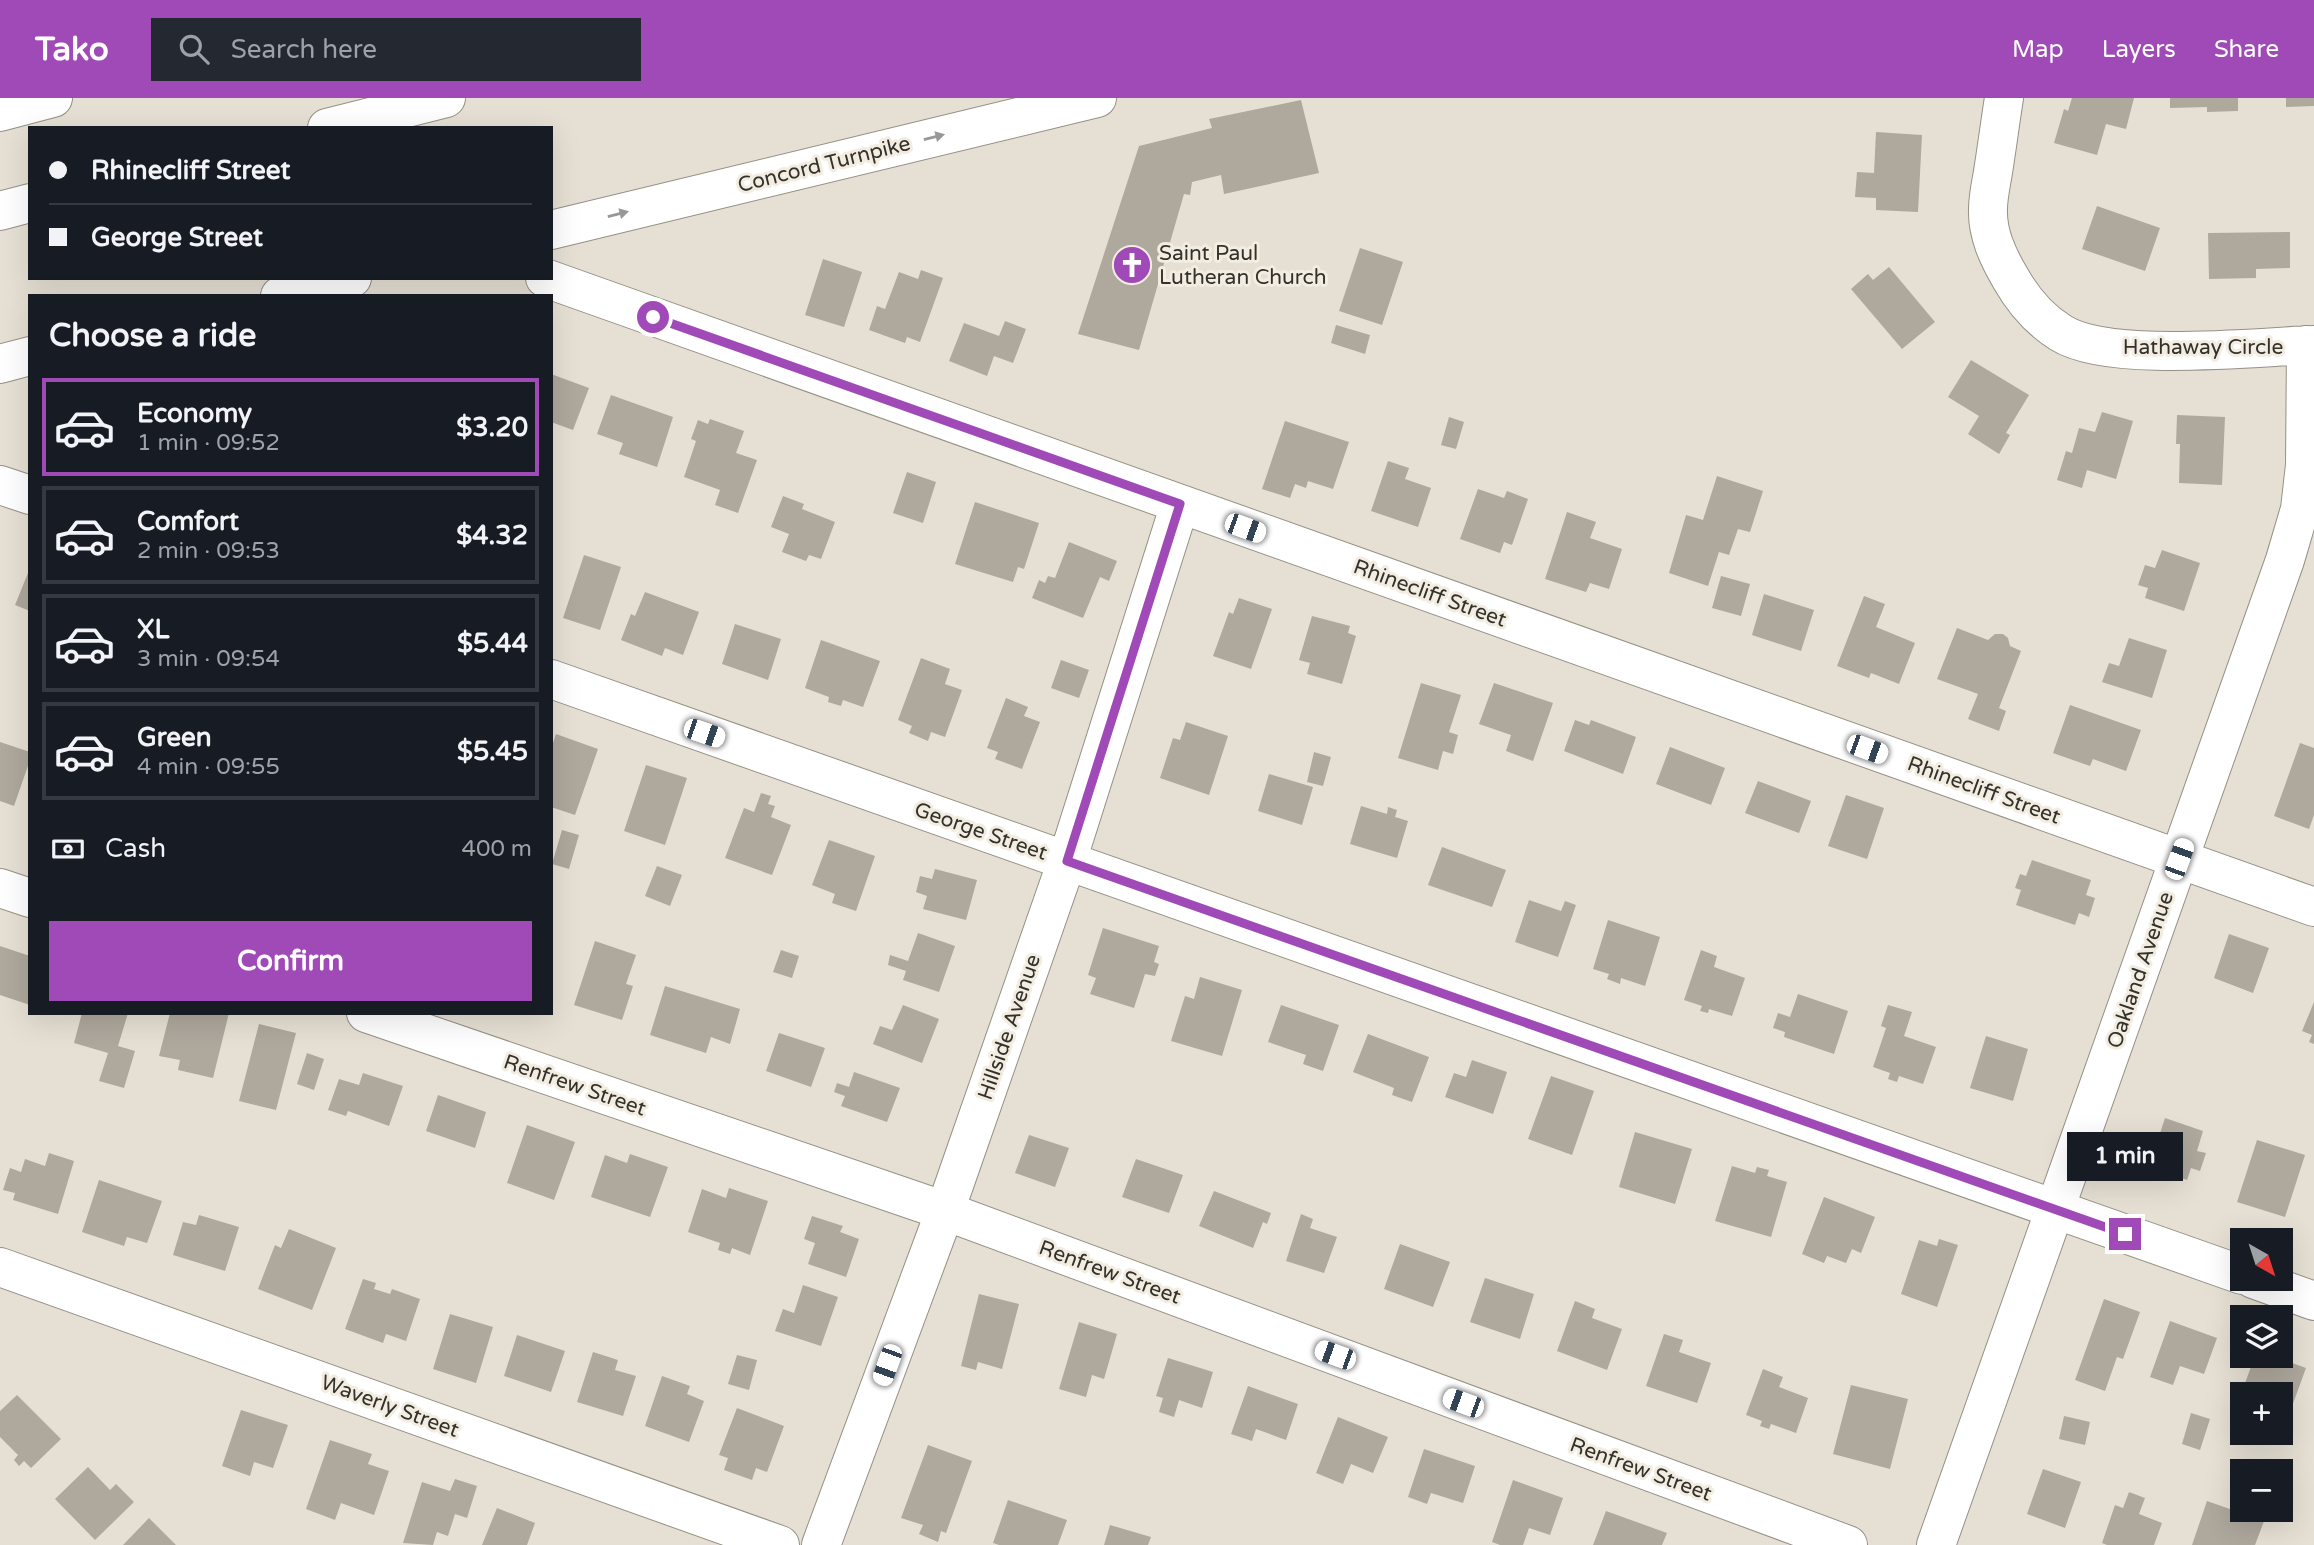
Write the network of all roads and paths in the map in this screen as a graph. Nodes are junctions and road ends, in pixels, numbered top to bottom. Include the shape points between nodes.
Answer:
1 (53, 98) edge
2 (446, 98) edge
3 (1097, 98) edge
4 (2004, 98) edge
5 (0, 112) edge
6 (335, 126) edge
7 (28, 204) edge
8 (0, 211) edge
9 (553, 230) edge
10 (344, 280) edge
11 (551, 280) edge
12 (288, 294) edge
13 (2310, 345) edge
14 (28, 356) edge
15 (0, 363) edge
16 (0, 485) edge
17 (28, 494) edge
18 (1180, 504) junction
19 (2307, 512) edge
20 (553, 680) edge
21 (2179, 859) junction
22 (1067, 861) junction
23 (0, 888) edge
24 (28, 897) edge
25 (2314, 907) edge
26 (372, 1015) edge
27 (2055, 1209) junction
28 (945, 1211) junction
29 (0, 1267) edge
30 (2230, 1271) edge
31 (2289, 1292) edge
32 (2314, 1301) edge
33 (779, 1545) edge
34 (821, 1545) edge
35 (1848, 1545) edge
36 (1936, 1545) edge

1 - 5 main road
2 - 6 main road
9 -> 3 main road, Concord Turnpike
4 - 13 main road, Hathaway Circle via 1989,229 2016,288 2045,321 2088,344 2116,348
7 - 8 main road
10 - 12 main road
11 - 18 main road, Rhinecliff Street
13 - 19 main road, Oakland Avenue
14 - 15 main road
16 - 17 main road
18 - 21 main road, Rhinecliff Street
18 - 22 main road, Hillside Avenue
19 - 21 main road, Oakland Avenue via 2280,573
20 - 22 main road, George Street
21 - 25 main road, Rhinecliff Street
21 - 27 main road, Oakland Avenue
22 - 27 main road, George Street
22 - 28 main road, Hillside Avenue
23 - 24 main road
26 - 28 main road, Renfrew Street
27 - 30 main road, George Street
27 - 36 main road, Oakland Avenue
28 - 34 main road, Hillside Avenue
28 - 35 main road, Renfrew Street
29 - 33 main road, Waverly Street
31 - 32 main road

